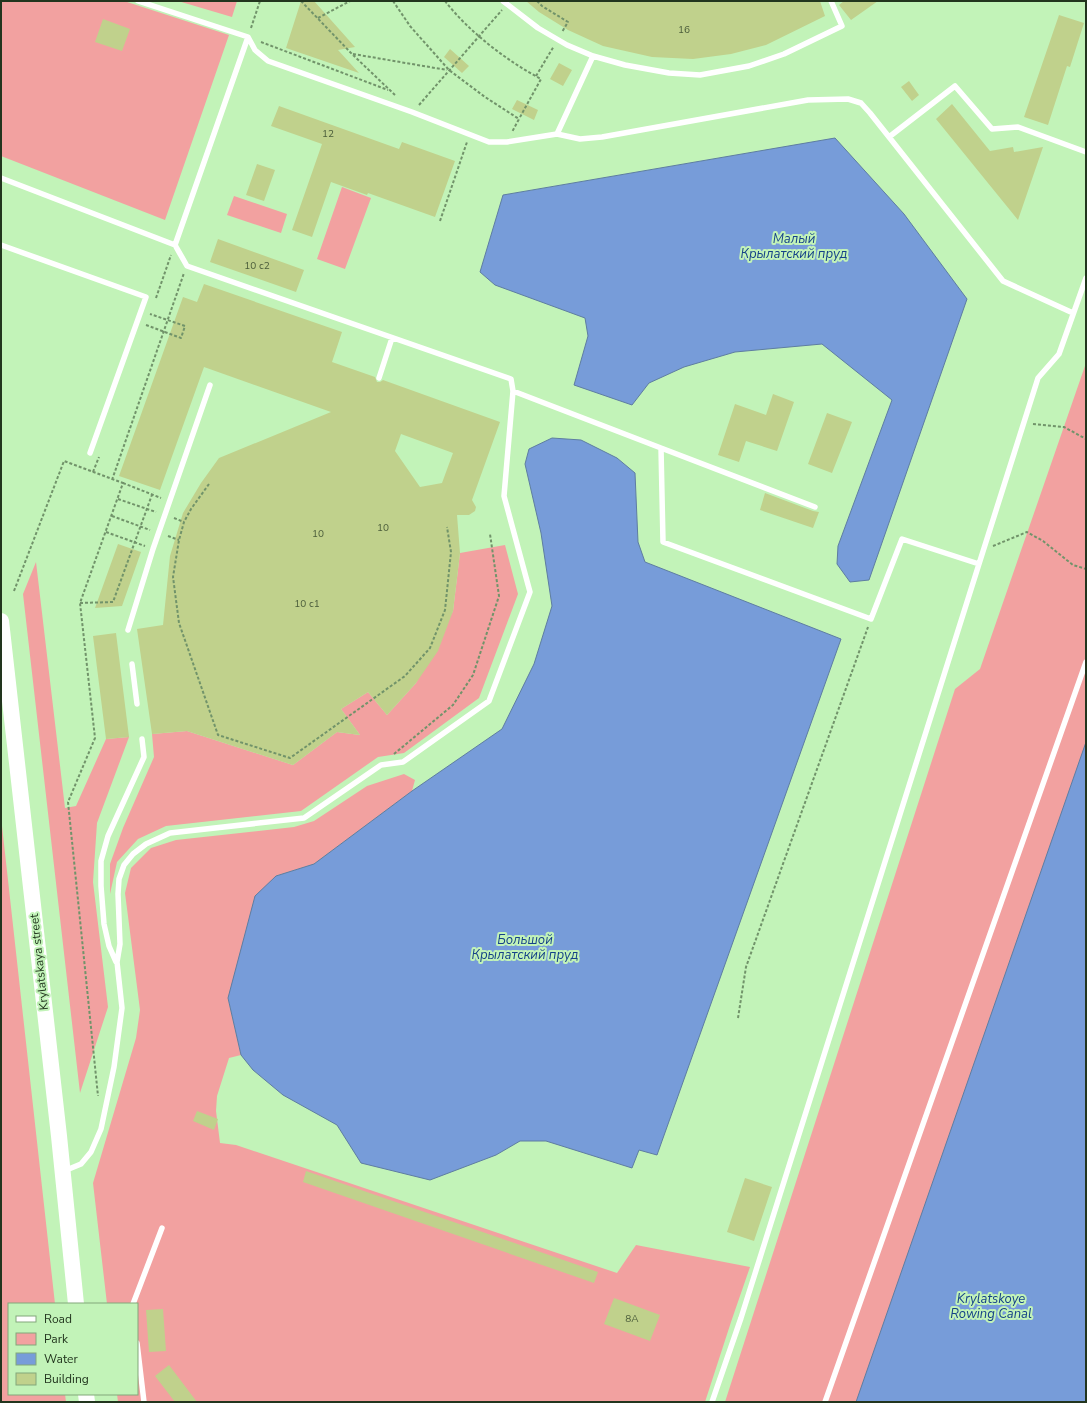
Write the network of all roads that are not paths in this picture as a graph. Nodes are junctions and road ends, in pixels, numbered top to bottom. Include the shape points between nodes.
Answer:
1 (138, 1) edge
2 (831, 1) edge
3 (504, 4) edge
4 (248, 37) junction
5 (593, 56) junction
6 (557, 134) junction
7 (889, 137) junction
8 (1086, 152) edge
9 (1, 178) edge
10 (1, 245) edge
11 (175, 245) junction
12 (1086, 278) edge
13 (1073, 313) junction
14 (392, 338) junction
15 (379, 378) dead end
16 (210, 385) dead end
17 (513, 391) junction
18 (661, 448) junction
19 (90, 453) dead end
20 (815, 507) dead end
21 (978, 564) junction
22 (1, 621) edge
23 (128, 630) dead end
24 (1086, 662) edge
25 (132, 664) dead end
26 (137, 704) dead end
27 (142, 739) dead end
28 (117, 962) junction
29 (62, 1172) junction
30 (162, 1228) dead end
31 (76, 1303) edge
32 (133, 1303) edge
33 (138, 1351) edge
34 (144, 1402) edge
35 (712, 1402) edge
36 (825, 1402) edge

1 - 4 lane
2 - 5 lane via 842,26 784,54 749,66 700,75 676,74 625,65
3 - 5 lane via 567,45
4 - 6 lane via 255,50 268,61 489,142 507,142
4 - 11 lane
5 - 6 lane
6 - 7 lane via 580,139 602,137 808,100 848,99 861,103
7 - 8 lane via 955,86 992,130 1018,127
7 - 13 lane via 1003,282
9 - 11 lane
10 - 19 lane via 146,297
11 - 14 lane via 187,266
12 - 13 lane
13 - 21 lane via 1059,354 1038,378
14 - 15 lane
14 - 17 lane via 510,379
16 - 23 lane
17 - 18 lane
17 - 28 lane via 504,496 530,592 489,701 403,762 381,765 304,818 170,833 146,844 124,865 119,879 120,944
18 - 20 lane
18 - 21 lane via 663,542 872,619 902,539
21 - 35 lane via 741,1318
22 - 29 main road, Krylatskaya street
24 - 36 lane
25 - 26 lane
27 - 28 lane via 144,757 108,836 101,861 104,924 109,946
28 - 29 lane via 122,1008 114,1067 101,1129 91,1152 81,1164
29 - 31 main road, Krylatskaya street
30 - 32 lane
33 - 34 lane

